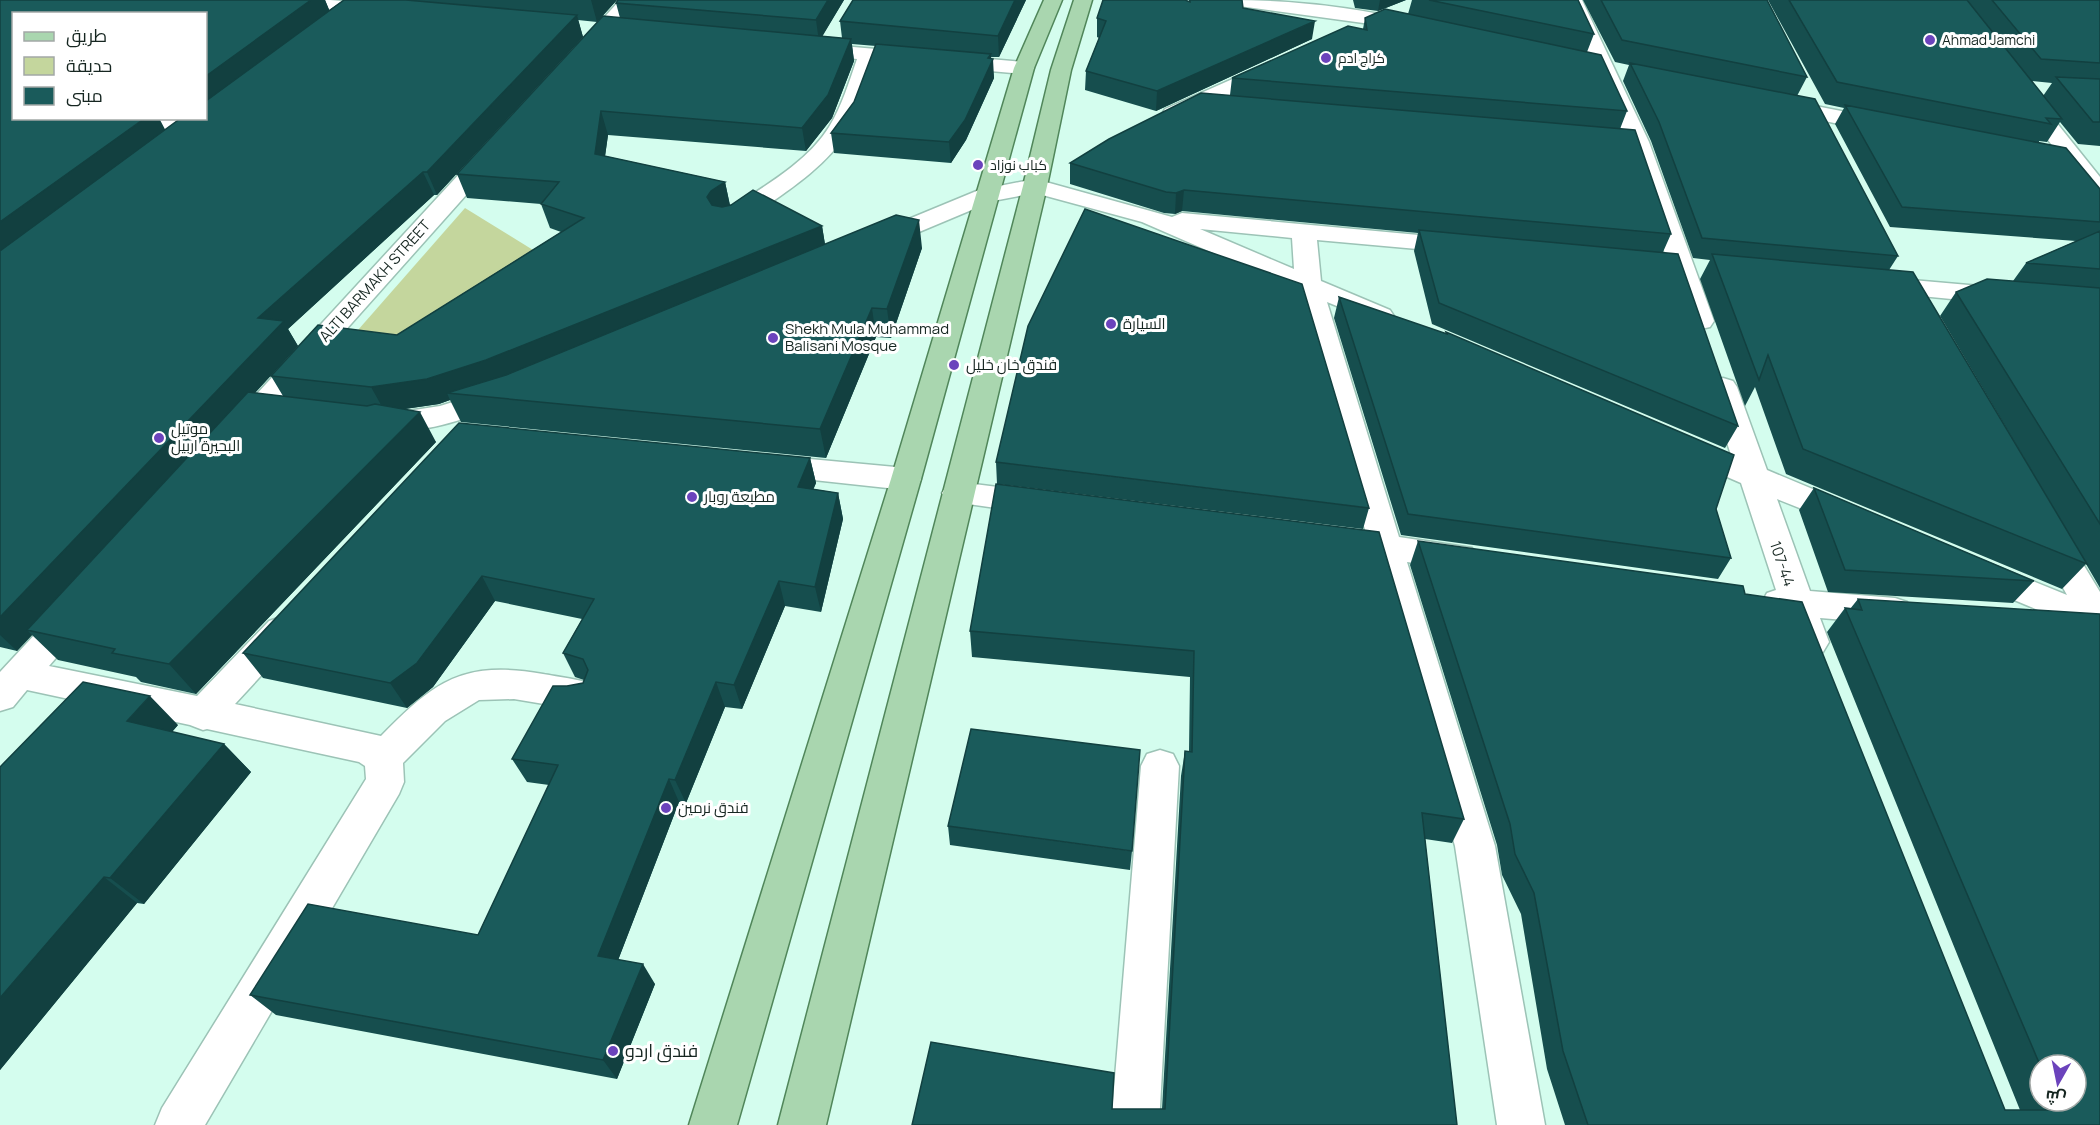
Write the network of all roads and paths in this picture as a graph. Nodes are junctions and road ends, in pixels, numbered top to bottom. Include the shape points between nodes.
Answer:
1 (266, 0) edge
2 (630, 0) edge
3 (1053, 0) edge
4 (1083, 0) edge
5 (1239, 0) edge
6 (1573, 0) edge
7 (355, 8) junction
8 (1408, 8) dead end
9 (402, 12) edge
10 (1378, 19) junction
11 (327, 29) edge
12 (1423, 29) edge
13 (838, 30) dead end
14 (1345, 34) edge
15 (790, 48) edge
16 (826, 51) junction
17 (868, 55) junction
18 (1291, 58) edge
19 (570, 66) edge
20 (1024, 68) junction
21 (1801, 82) edge
22 (2043, 91) edge
23 (1758, 100) edge
24 (1193, 103) junction
25 (1240, 107) edge
26 (1816, 112) junction
27 (213, 114) edge
28 (207, 119) edge
29 (124, 120) edge
30 (205, 120) edge
31 (1151, 125) edge
32 (194, 129) junction
33 (1905, 130) edge
34 (506, 137) edge
35 (1833, 143) edge
36 (166, 149) edge
37 (2043, 157) edge
38 (2078, 164) junction
39 (1046, 180) junction
40 (2100, 192) edge
41 (987, 195) junction
42 (1152, 218) junction
43 (727, 222) edge
44 (1304, 231) junction
45 (1482, 248) edge
46 (856, 249) edge
47 (1891, 257) edge
48 (1860, 283) edge
49 (1308, 284) junction
50 (1907, 288) junction
51 (2032, 298) edge
52 (1925, 318) edge
53 (1405, 326) edge
54 (519, 389) edge
55 (259, 410) junction
56 (293, 413) edge
57 (1665, 438) edge
58 (456, 444) edge
59 (227, 445) edge
60 (739, 463) edge
61 (1752, 475) junction
62 (906, 479) junction
63 (958, 493) junction
64 (1062, 506) edge
65 (2042, 521) edge
66 (1871, 526) edge
67 (1306, 537) edge
68 (1387, 547) junction
69 (1492, 562) edge
70 (1959, 563) edge
71 (91, 595) edge
72 (1750, 598) edge
73 (1796, 605) junction
74 (301, 610) edge
75 (1925, 612) edge
76 (2007, 617) edge
77 (2100, 623) edge
78 (1822, 671) edge
79 (10, 685) edge
80 (580, 695) edge
81 (203, 715) junction
82 (384, 758) junction
83 (1160, 766) dead end
84 (179, 1125) edge
85 (713, 1125) edge
86 (802, 1125) edge
87 (1135, 1125) edge
88 (1521, 1125) edge

1 - 7 street
2 - 19 street
3 - 20 main road
4 - 39 main road via 1061,70
5 - 10 street
6 - 61 street, 107-44 via 1606,69 1627,141 1683,266
7 - 9 street
7 - 11 street
8 - 10 street
10 - 12 street
10 - 14 street
13 - 16 street
15 - 16 street
16 - 17 street
17 - 20 street
17 - 43 street via 846,118 832,140 810,161
18 - 24 street
20 - 41 main road
21 - 26 street
22 - 38 street via 2016,85
23 - 26 street
24 - 25 street
24 - 31 street
26 - 33 street
26 - 35 street
27 - 28 street
29 - 32 street
30 - 32 street
32 - 36 street
34 - 55 street, ALTI BARMAKH STREET
37 - 38 street
38 - 40 street
39 - 41 street
39 - 42 street
39 - 63 main road
41 - 46 street
41 - 62 main road
42 - 44 street
42 - 49 street
44 - 45 street
44 - 49 street
47 - 50 street
48 - 50 street
49 - 53 street
49 - 68 street
50 - 51 street
50 - 52 street
54 - 58 street via 443,415 377,422 464,435
55 - 56 street
55 - 59 street, ALTI BARMAKH STREET
57 - 61 street
60 - 62 street
61 - 66 street
61 - 73 street, 107-44
62 - 85 main road
63 - 64 street
63 - 86 main road
65 - 77 street
67 - 68 street
68 - 69 street
68 - 88 street via 1475,846
70 - 77 street
71 - 79 street
72 - 73 street
73 - 75 street
73 - 78 street, 107-44
74 - 81 street
76 - 77 street
79 - 81 street
80 - 82 street via 491,683 459,692 428,713
81 - 82 street via 368,748
82 - 84 street via 385,782
83 - 87 street

